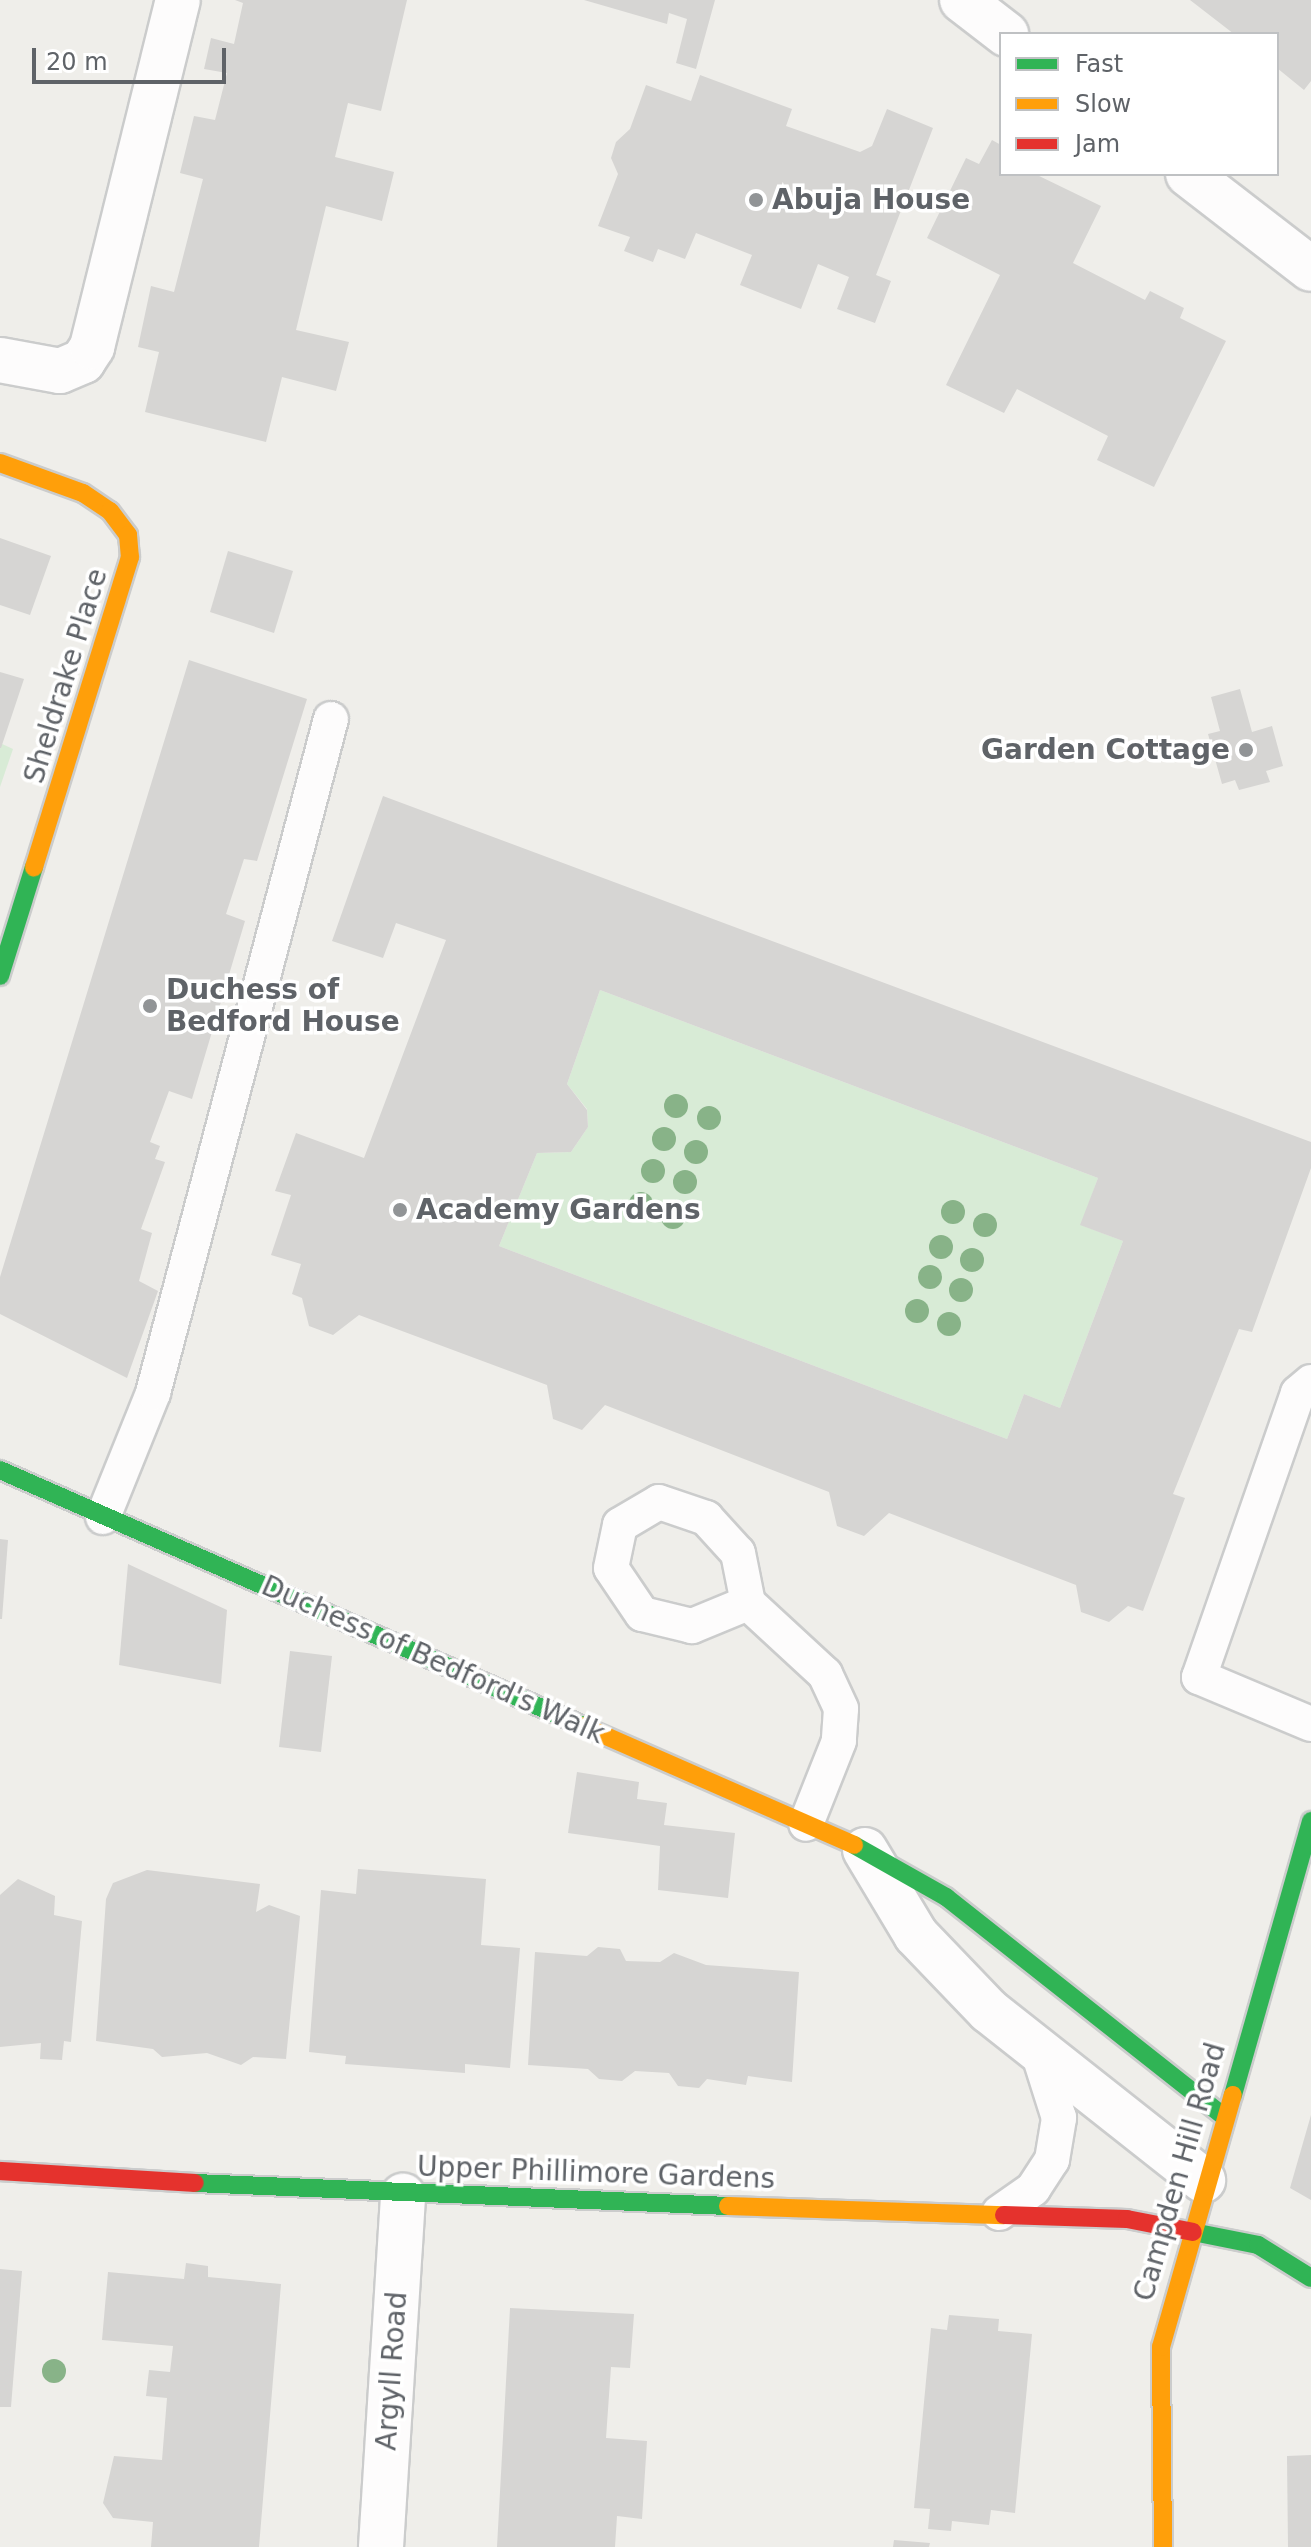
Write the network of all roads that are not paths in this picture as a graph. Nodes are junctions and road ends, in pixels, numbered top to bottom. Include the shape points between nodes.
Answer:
1 (178, 0) edge
2 (962, 0) edge
3 (1003, 32) edge
4 (1191, 176) edge
5 (1311, 269) edge
6 (0, 360) edge
7 (0, 463) edge
8 (331, 719) dead end
9 (0, 976) edge
10 (1311, 1382) edge
11 (0, 1470) edge
12 (103, 1517) junction
13 (748, 1603) dead end
14 (1311, 1724) edge
15 (1311, 1821) edge
16 (806, 1824) junction
17 (865, 1850) junction
18 (1039, 2055) junction
19 (1223, 2116) junction
20 (0, 2171) edge
21 (1203, 2180) junction
22 (403, 2196) junction
23 (999, 2213) junction
24 (1190, 2230) junction
25 (1311, 2278) edge
26 (381, 2547) edge
27 (1163, 2547) edge

1 - 6 street via 92,347 83,361 60,371
2 - 3 street
4 - 5 street
7 - 9 street, Sheldrake Place via 83,493 110,511 128,535 130,557
8 - 12 lane via 153,1393
10 - 14 lane via 1298,1393 1199,1677
11 - 12 street, Duchess of Bedford's Walk
12 - 16 street, Duchess of Bedford's Walk
13 - 16 lane via 825,1674 841,1709 839,1741
15 - 19 street, Campden Hill Road
16 - 17 street, Duchess of Bedford's Walk
17 - 18 street via 916,1935
17 - 19 street, Duchess of Bedford's Walk via 946,1897
18 - 21 street
18 - 23 lane via 1059,2118 1052,2160 1033,2189
19 - 21 street, Campden Hill Road
20 - 22 street, Upper Phillimore Gardens
21 - 24 street, Campden Hill Road
22 - 23 street, Upper Phillimore Gardens
22 - 26 street, Argyll Road
23 - 24 street, Upper Phillimore Gardens via 1127,2219
24 - 25 street, Upper Phillimore Gardens via 1258,2245
24 - 27 street, Campden Hill Road via 1161,2347

